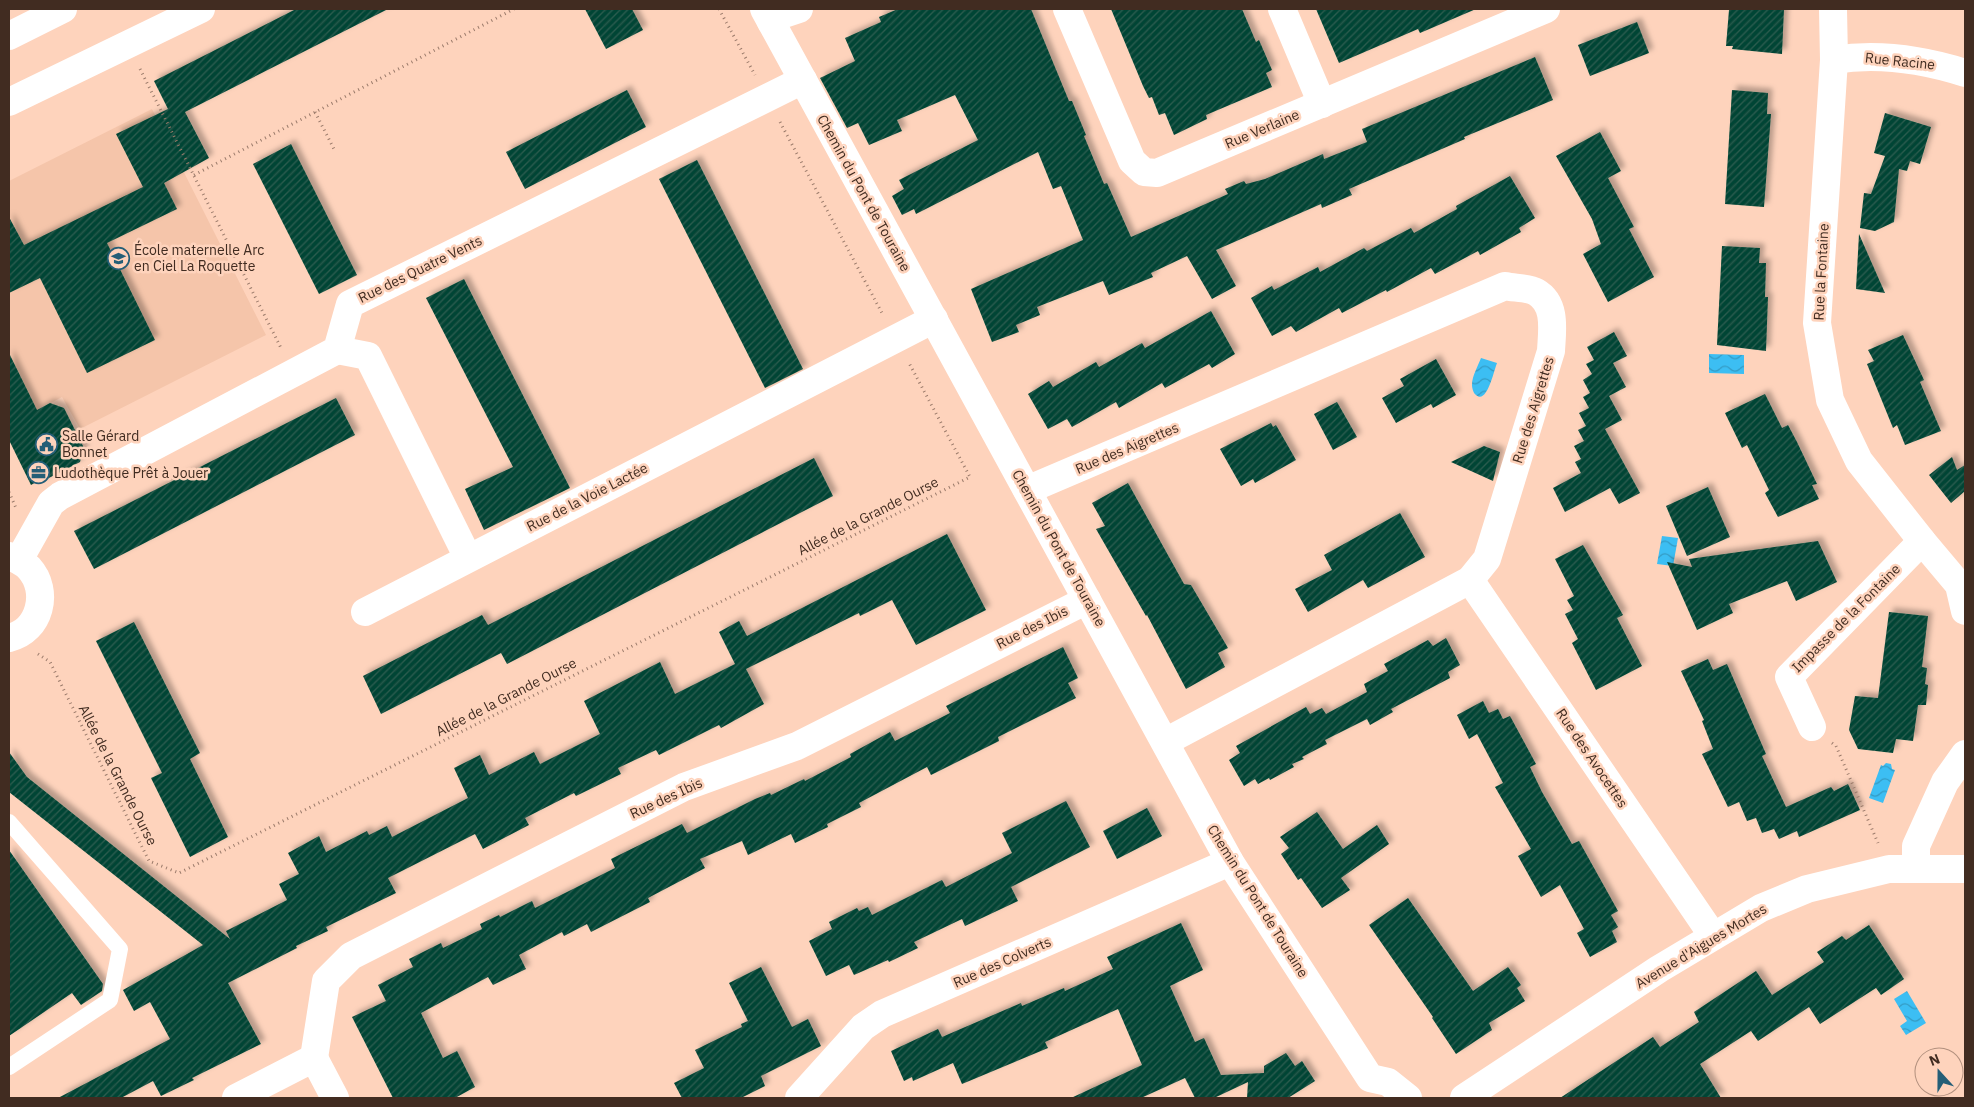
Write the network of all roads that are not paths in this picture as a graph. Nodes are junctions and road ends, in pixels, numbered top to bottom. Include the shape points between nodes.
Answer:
1 (63, 9) edge
2 (201, 9) edge
3 (799, 9) edge
4 (1067, 9) edge
5 (1282, 9) edge
6 (1546, 9) edge
7 (1833, 9) edge
8 (767, 15) edge
9 (9, 36) edge
10 (1834, 60) junction
11 (1965, 73) edge
12 (803, 80) junction
13 (9, 102) edge
14 (1322, 104) junction
15 (934, 319) junction
16 (337, 350) junction
17 (1027, 490) junction
18 (1922, 542) junction
19 (14, 558) edge
20 (468, 558) junction
21 (1470, 580) junction
22 (1962, 583) edge
23 (1087, 600) junction
24 (1965, 611) edge
25 (365, 612) dead end
26 (11, 638) edge
27 (1812, 727) road end
28 (1165, 742) junction
29 (1965, 754) edge
30 (9, 822) edge
31 (1230, 862) junction
32 (1902, 868) junction
33 (1965, 868) edge
34 (1713, 936) junction
35 (314, 1058) junction
36 (9, 1067) edge
37 (1367, 1088) edge
38 (236, 1098) edge
39 (335, 1098) edge
40 (799, 1098) edge
41 (1408, 1098) edge
42 (1464, 1098) edge

1 - 9 street
2 - 13 street
3 - 8 street via 781,15
4 - 14 street, Rue Verlaine via 1132,162 1144,172 1157,173
5 - 14 street
6 - 14 street, Rue Verlaine
7 - 10 street, Rue la Fontaine
8 - 12 street, Chemin du Pont de Touraine
10 - 11 street, Rue Racine via 1857,56 1933,63
10 - 18 street, Rue la Fontaine via 1817,323 1830,400 1859,461
12 - 15 street, Chemin du Pont de Touraine
12 - 16 street, Rue des Quatre Vents via 350,304
15 - 17 street, Chemin du Pont de Touraine
15 - 20 street, Rue de la Voie Lactée
16 - 19 street via 60,496 50,503
16 - 20 street via 368,356
17 - 21 street, Rue des Aigrettes via 1505,286 1536,292 1547,302 1552,316 1552,350 1487,559
17 - 23 street, Chemin du Pont de Touraine
18 - 22 street, Rue la Fontaine
18 - 27 street, Impasse de la Fontaine via 1789,677
19 - 26 street via 29,568 36,579 40,603 31,624
20 - 25 street, Rue de la Voie Lactée
21 - 28 street, Rue des Aigrettes
21 - 34 street, Rue des Avocettes
22 - 24 street, Rue la Fontaine
23 - 28 street, Chemin du Pont de Touraine
23 - 35 street, Rue des Ibis via 797,746 684,787 351,956 326,981
28 - 31 street, Chemin du Pont de Touraine
29 - 32 street via 1945,782 1916,846
30 - 36 lane via 120,949 110,1000
31 - 37 street, Chemin du Pont de Touraine
31 - 40 street, Rue des Colverts via 882,1014 863,1027
32 - 33 street, Avenue d'Aigues Mortes
32 - 34 street, Avenue d'Aigues Mortes via 1807,889 1761,908
34 - 42 street, Avenue d'Aigues Mortes
35 - 38 street
35 - 39 street
37 - 41 street, Chemin du Pont de Touraine via 1388,1082

